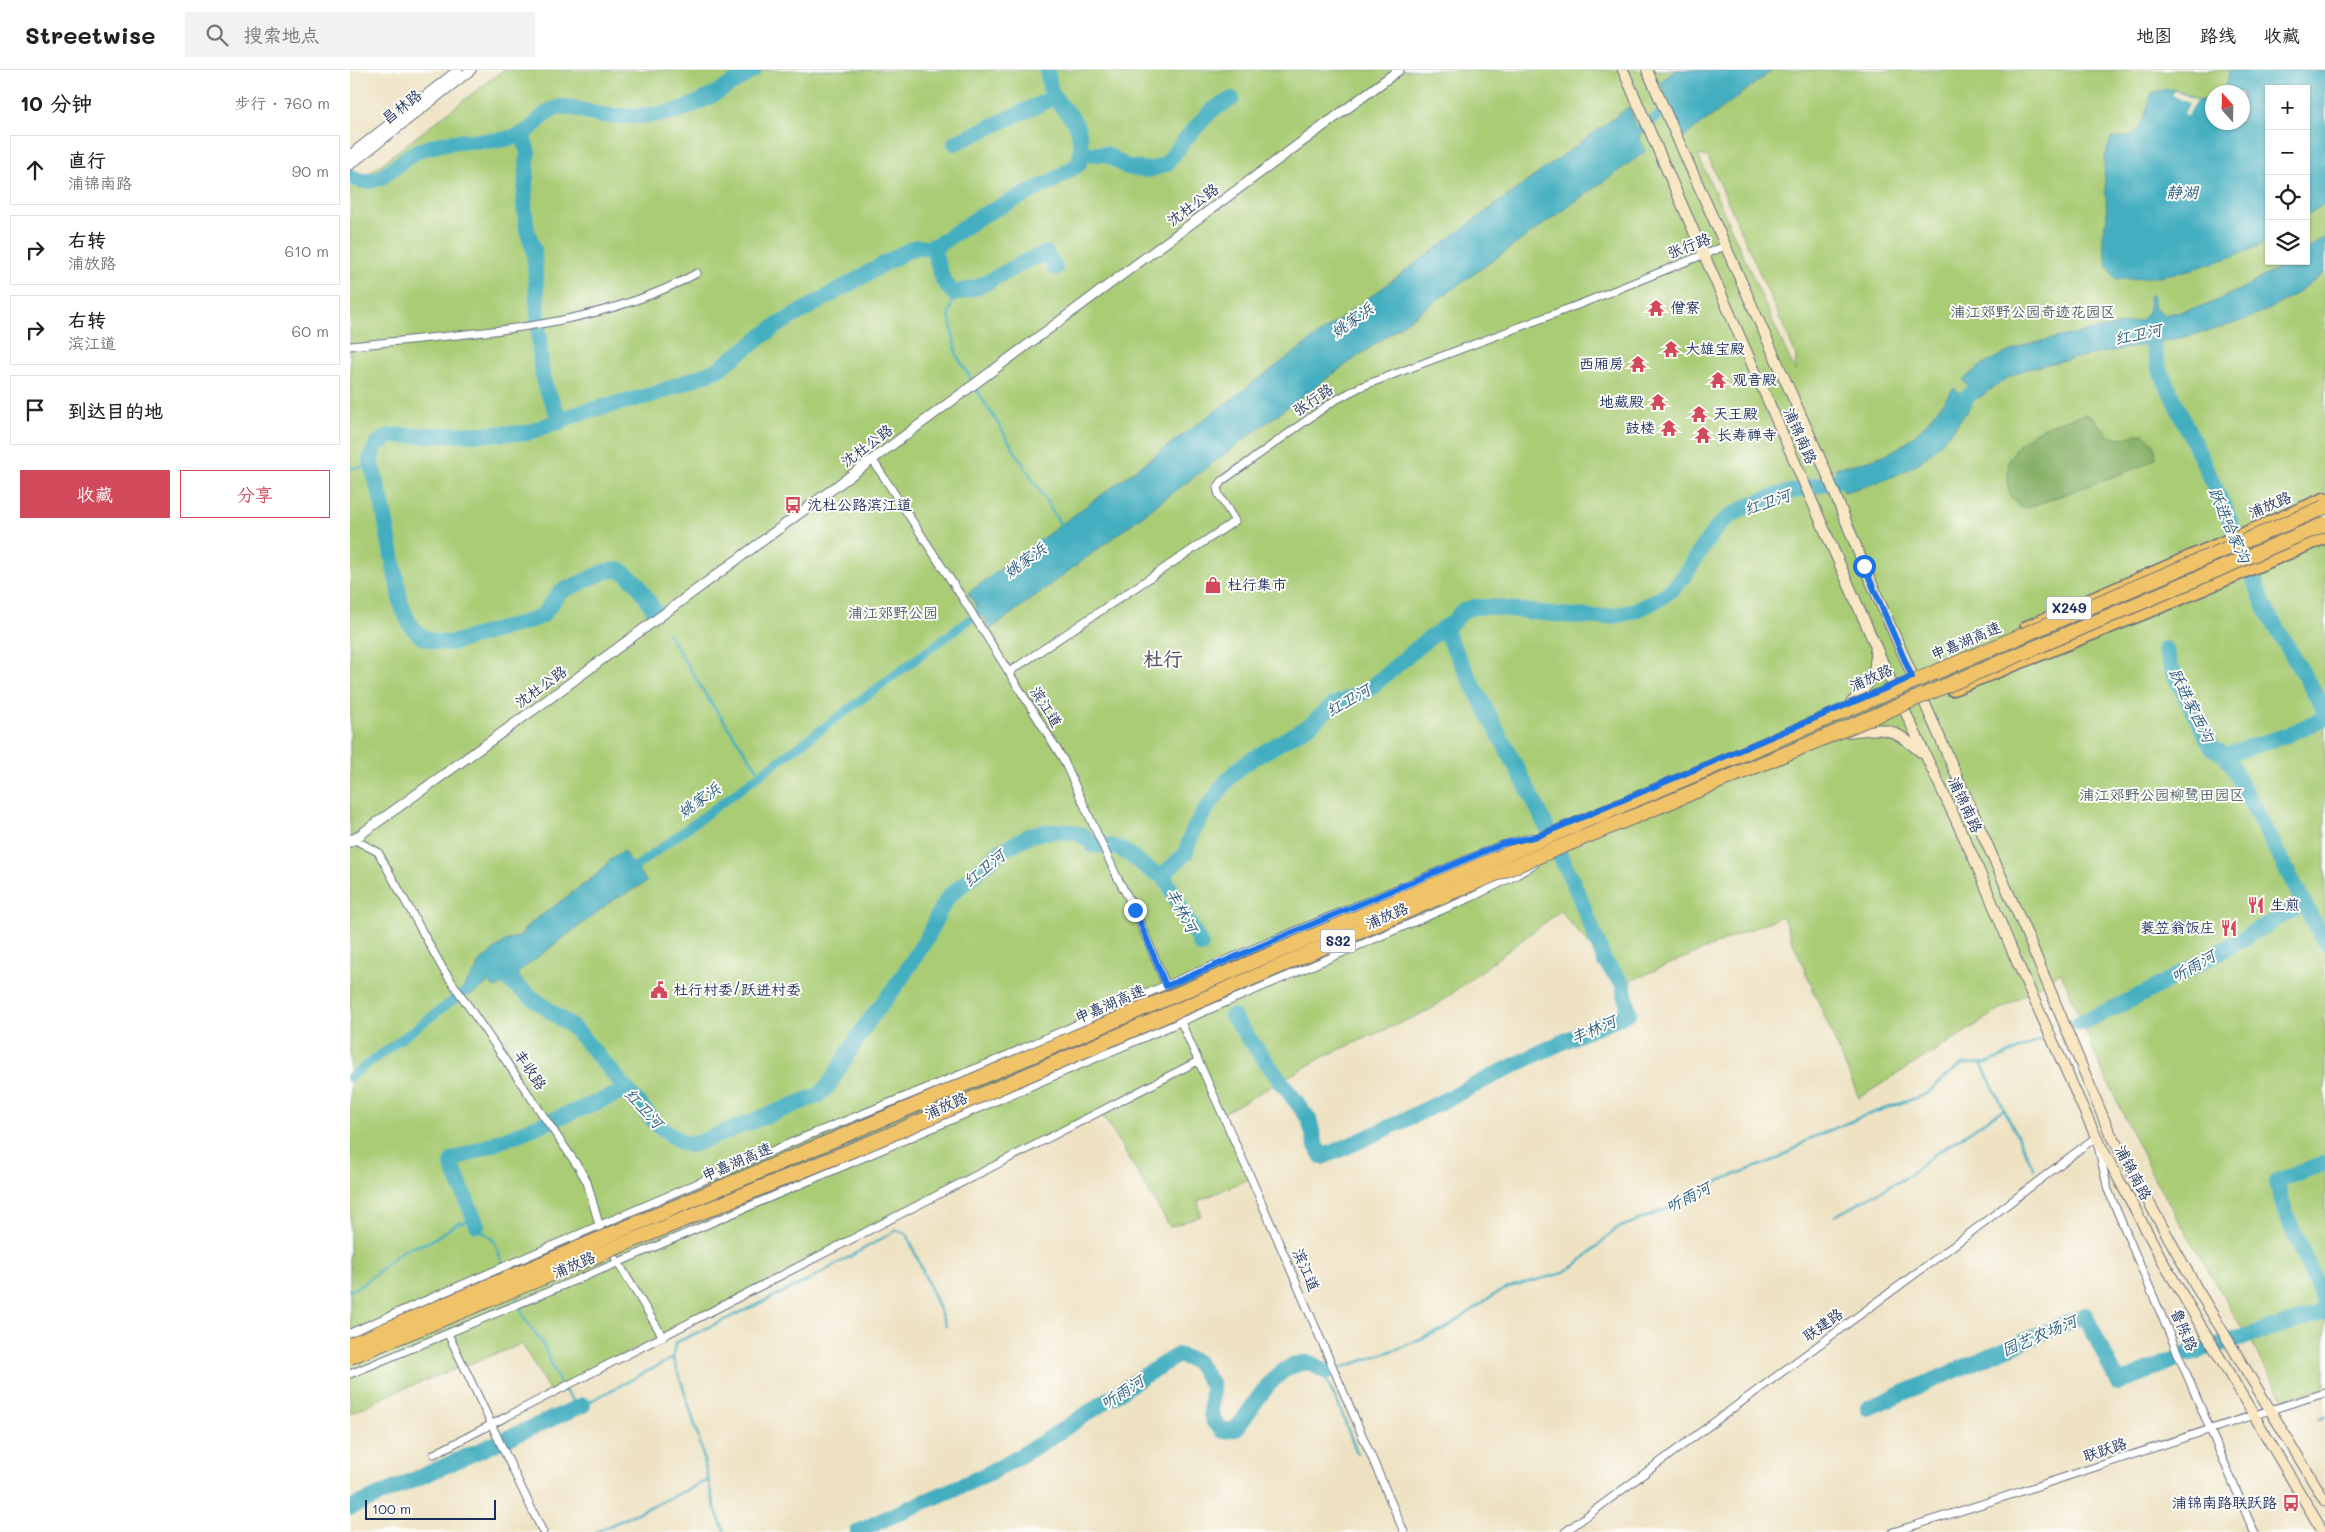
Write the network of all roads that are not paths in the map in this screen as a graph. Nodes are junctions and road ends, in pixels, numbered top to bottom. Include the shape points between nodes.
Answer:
1 (458, 70) edge
2 (471, 70) edge
3 (1399, 70) edge
4 (1623, 70) edge
5 (1647, 70) edge
6 (351, 161) edge
7 (1725, 246) junction
8 (1703, 255) junction
9 (697, 274) dead end
10 (350, 346) edge
11 (872, 460) junction
12 (2325, 498) edge
13 (2325, 507) edge
14 (2325, 524) edge
15 (2325, 538) edge
16 (1874, 643) junction
17 (1009, 672) junction
18 (1912, 677) junction
19 (1893, 685) junction
20 (1923, 702) junction
21 (1851, 703) junction
22 (1904, 709) junction
23 (1848, 732) junction
24 (1927, 760) junction
25 (1541, 835) junction
26 (351, 840) edge
27 (1552, 854) junction
28 (1166, 986) junction
29 (1180, 1020) junction
30 (1198, 1062) junction
31 (2096, 1137) junction
32 (599, 1226) junction
33 (613, 1229) dead end
34 (589, 1239) dead end
35 (622, 1248) dead end
36 (599, 1258) dead end
37 (617, 1263) junction
38 (350, 1333) edge
39 (448, 1334) junction
40 (663, 1337) junction
41 (350, 1344) edge
42 (350, 1357) edge
43 (350, 1362) edge
44 (350, 1374) edge
45 (2325, 1394) edge
46 (2270, 1410) junction
47 (2253, 1415) junction
48 (493, 1424) junction
49 (2211, 1428) junction
50 (434, 1454) dead end
51 (2325, 1501) edge
52 (543, 1532) edge
53 (1404, 1532) edge
54 (1565, 1532) edge
55 (1893, 1532) edge
56 (2254, 1532) edge
57 (2323, 1532) edge

1 - 6 street, 昌林路
2 - 6 street, 昌林路
3 - 11 street, 沈杜公路
4 - 8 main road, 浦锦南路
5 - 7 main road, 浦锦南路
7 - 8 street, 张行路
7 - 18 main road, 浦锦南路 via 1824,467
8 - 16 main road, 浦锦南路
8 - 17 street, 张行路 via 1360,387 1332,402 1222,481 1217,488 1218,495 1234,521
9 - 10 street via 632,303 576,317 529,326
11 - 17 street, 滨江道
11 - 26 street, 沈杜公路 via 550,698
12 - 18 main road, 浦放路 / X249
13 - 41 highway, 申嘉湖高速 / S32, bridge
14 - 42 highway, S32, bridge via 1435,899 889,1135
15 - 20 main road, 浦放路
16 - 19 main road, 浦锦南路
16 - 21 main road via 1873,678
17 - 28 street, 滨江道 via 1063,759 1135,910
18 - 19 main road, 浦放路 / X249
18 - 20 main road, 浦锦南路
19 - 21 main road, 浦放路 / X249
19 - 22 main road, 浦锦南路
20 - 22 main road, 浦放路
20 - 46 main road, 浦锦南路 via 2025,930 2108,1129 2147,1202
21 - 25 main road, 浦放路 / X249
22 - 23 main road, 浦放路
22 - 24 main road, 浦锦南路
23 - 24 main road via 1872,728 1893,731
23 - 27 main road, 浦放路, bridge
24 - 31 main road, 浦锦南路
25 - 28 street, 浦放路 via 1502,844
25 - 33 main road, 浦放路
26 - 32 street, 丰收路 via 378,852 443,969 586,1182
27 - 29 street, 浦放路 via 1470,898
27 - 35 main road, 浦放路, bridge
28 - 32 street, 浦放路
29 - 30 street, 滨江道
29 - 37 street, 浦放路
30 - 40 street
30 - 53 street, 滨江道
31 - 47 main road, 浦锦南路 via 2166,1267
31 - 49 street, 鲁陈路 via 2108,1190
31 - 54 street, 联建路
32 - 37 street, 丰收路
32 - 38 street, 浦放路
34 - 41 main road, 浦放路, bridge
36 - 43 main road, 浦放路, bridge
37 - 39 street, 浦放路
37 - 40 street, 丰收路
39 - 44 street, 浦放路
39 - 48 street
40 - 48 street
45 - 46 street, 联跃路
46 - 47 street, 联跃路
46 - 51 main road, 浦锦南路
47 - 49 street, 联跃路
47 - 57 main road, 浦锦南路
48 - 50 street
48 - 52 street via 500,1447
49 - 55 street, 联跃路
49 - 56 street, 鲁陈路

